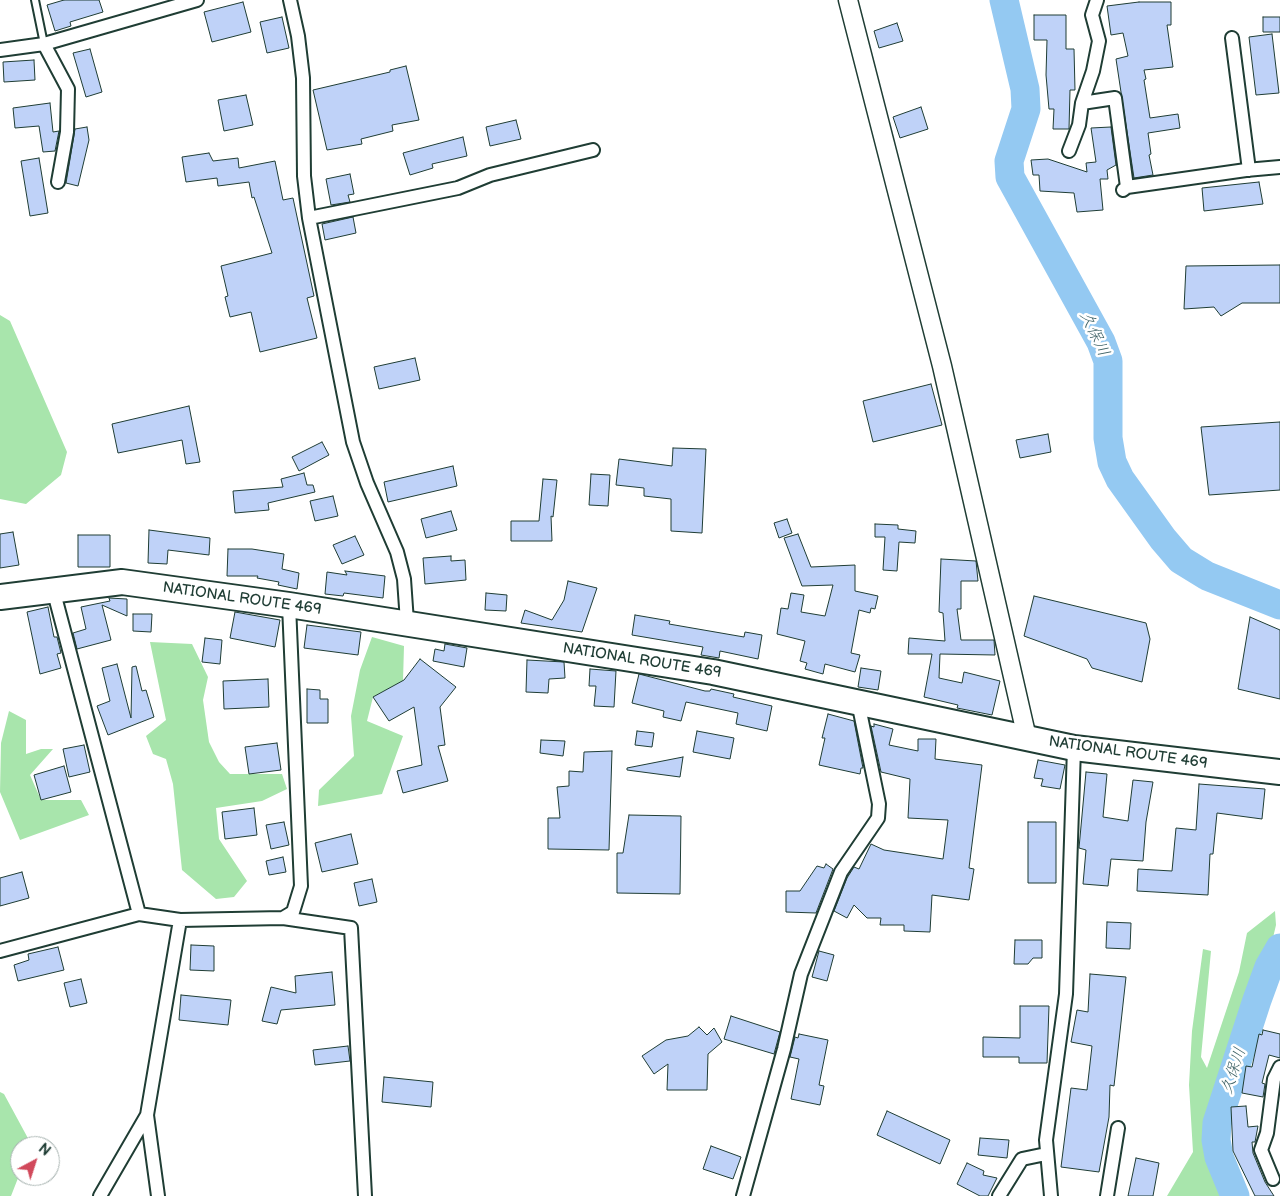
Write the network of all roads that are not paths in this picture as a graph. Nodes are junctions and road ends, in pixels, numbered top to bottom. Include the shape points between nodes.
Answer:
1 (36, 0) edge
2 (197, 0) edge
3 (290, 0) edge
4 (848, 0) edge
5 (1097, 0) edge
6 (1232, 38) dead end
7 (44, 44) junction
8 (0, 50) edge
9 (1082, 103) junction
10 (593, 150) dead end
11 (1070, 151) dead end
12 (1280, 168) edge
13 (1249, 170) junction
14 (58, 182) dead end
15 (309, 218) junction
16 (53, 589) junction
17 (0, 597) edge
18 (290, 605) junction
19 (407, 622) junction
20 (858, 702) junction
21 (1027, 738) junction
22 (1074, 748) junction
23 (1280, 772) edge
24 (139, 914) junction
25 (284, 918) junction
26 (180, 920) junction
27 (0, 950) edge
28 (1280, 1067) edge
29 (147, 1115) junction
30 (1118, 1128) dead end
31 (1046, 1154) junction
32 (1273, 1179) dead end
33 (100, 1196) edge
34 (158, 1196) edge
35 (365, 1196) edge
36 (743, 1196) edge
37 (999, 1196) edge
38 (1051, 1196) edge
39 (1107, 1196) edge

1 - 7 lane
2 - 7 street
3 - 15 street via 303,78 304,176
4 - 21 street via 942,366
5 - 9 street via 1092,15 1099,41
6 - 13 street
7 - 8 street
7 - 14 street via 68,89 67,132
9 - 11 street via 1079,126
9 - 13 street via 1115,98 1125,188
10 - 15 street via 490,175 458,188
12 - 13 street
15 - 19 street via 353,442 396,552 404,579
16 - 17 highway, NATIONAL ROUTE 469
16 - 18 highway, NATIONAL ROUTE 469 via 122,582
16 - 24 street
18 - 19 highway, NATIONAL ROUTE 469
18 - 25 street via 302,886 293,912
19 - 20 highway, NATIONAL ROUTE 469 via 713,672
20 - 21 highway, NATIONAL ROUTE 469
20 - 36 street via 879,804 878,818 841,872 801,974 784,1049
21 - 22 highway, NATIONAL ROUTE 469
22 - 23 highway, NATIONAL ROUTE 469
22 - 31 street via 1066,994 1048,1115
24 - 26 street
24 - 27 street
25 - 26 street
25 - 35 street via 352,928
26 - 29 street
28 - 32 street via 1274,1079 1267,1133 1261,1150
29 - 33 street
29 - 34 street
30 - 39 street
31 - 37 street via 1022,1159
31 - 38 street

